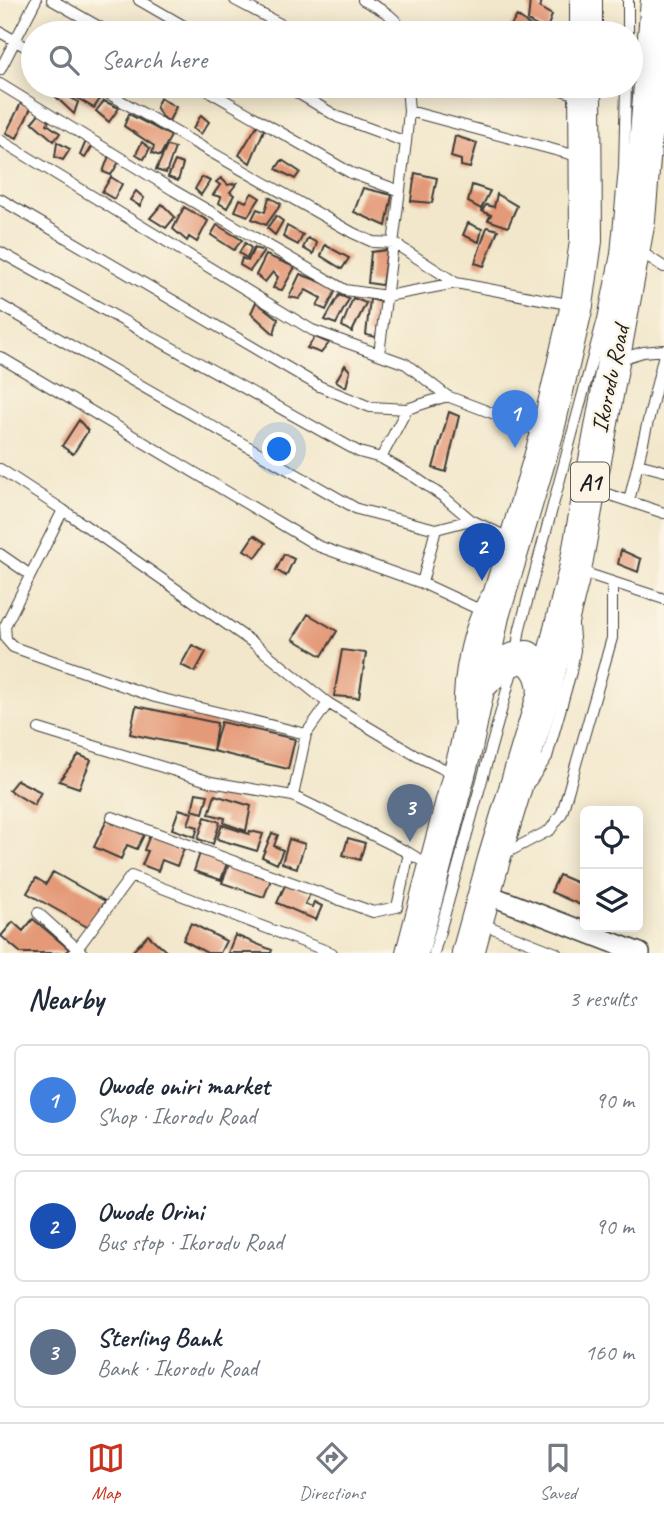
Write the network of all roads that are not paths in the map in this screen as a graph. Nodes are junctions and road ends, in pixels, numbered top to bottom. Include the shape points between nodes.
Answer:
1 (36, 0) edge
2 (52, 0) edge
3 (139, 0) edge
4 (235, 0) edge
5 (363, 0) edge
6 (586, 0) edge
7 (628, 0) edge
8 (25, 21) edge
9 (89, 21) edge
10 (175, 21) edge
11 (274, 21) edge
12 (394, 21) edge
13 (586, 21) edge
14 (654, 21) edge
15 (21, 29) edge
16 (0, 32) edge
17 (15, 40) junction
18 (21, 44) edge
19 (0, 70) edge
20 (0, 84) edge
21 (21, 97) edge
22 (649, 97) edge
23 (23, 98) edge
24 (116, 98) edge
25 (221, 98) edge
26 (306, 98) edge
27 (408, 98) edge
28 (585, 98) edge
29 (409, 111) junction
30 (0, 140) edge
31 (406, 142) junction
32 (585, 158) junction
33 (400, 191) junction
34 (0, 200) edge
35 (394, 243) junction
36 (635, 248) junction
37 (0, 252) edge
38 (664, 267) edge
39 (456, 283) junction
40 (387, 296) junction
41 (0, 305) edge
42 (577, 305) junction
43 (664, 352) edge
44 (379, 354) junction
45 (0, 357) edge
46 (613, 362) junction
47 (447, 396) junction
48 (407, 409) junction
49 (547, 434) junction
50 (381, 458) junction
51 (638, 464) junction
52 (0, 469) edge
53 (664, 471) edge
54 (588, 488) junction
55 (629, 501) junction
56 (63, 509) junction
57 (664, 513) edge
58 (471, 520) junction
59 (436, 529) junction
60 (516, 541) junction
61 (0, 554) edge
62 (29, 574) junction
63 (612, 582) junction
64 (422, 583) junction
65 (572, 584) junction
66 (664, 599) edge
67 (478, 608) junction
68 (3, 640) edge
69 (516, 657) junction
70 (476, 690) junction
71 (544, 693) junction
72 (328, 703) junction
73 (39, 729) dead end
74 (306, 734) junction
75 (463, 762) junction
76 (293, 796) junction
77 (112, 817) dead end
78 (505, 823) junction
79 (494, 859) junction
80 (421, 861) junction
81 (480, 907) junction
82 (38, 913) dead end
83 (541, 950) edge
84 (78, 952) edge
85 (332, 953) edge
86 (412, 953) edge
87 (434, 953) edge
88 (468, 953) edge
89 (556, 953) edge
90 (640, 953) edge

1 - 8 lane
2 - 9 lane
3 - 10 lane
4 - 11 lane
5 - 12 lane
6 - 13 highway
7 - 14 lane
14 - 22 highway, Ikorodu Road / A1
15 - 17 lane
16 - 17 lane
17 - 18 lane
17 - 19 lane
20 - 21 lane
22 - 36 highway, Ikorodu Road / A1
22 - 69 lane via 624,168 604,319
23 - 40 lane via 345,289
24 - 35 lane via 353,233 373,242
25 - 33 lane via 351,173
26 - 31 lane via 338,117
27 - 29 lane
28 - 32 highway, Ikorodu Road / A1
29 - 31 lane
29 - 32 lane
30 - 44 lane via 312,330
31 - 33 lane
32 - 42 highway, Ikorodu Road / A1 via 586,241
33 - 35 lane
34 - 48 lane via 319,386 370,407
35 - 39 lane
35 - 40 lane
36 - 38 lane
36 - 46 highway, Ikorodu Road / A1
37 - 50 lane via 359,452
39 - 40 lane
39 - 42 lane
40 - 44 lane
41 - 59 lane via 356,509
42 - 49 highway, Ikorodu Road / A1
43 - 46 lane via 643,352
43 - 51 lane
44 - 47 lane via 406,364
45 - 64 lane via 318,546
46 - 54 highway, Ikorodu Road / A1
47 - 48 lane
47 - 49 lane
48 - 50 lane
49 - 60 highway, Ikorodu Road / A1
50 - 58 lane via 426,484
51 - 53 lane
51 - 55 lane
52 - 56 lane
54 - 55 lane
54 - 65 highway, Ikorodu Road / A1
55 - 57 lane
56 - 62 lane
56 - 72 lane via 253,642
58 - 59 lane
58 - 60 lane
59 - 64 lane
60 - 67 lane
60 - 70 highway, Ikorodu Road / A1
61 - 62 lane
62 - 68 lane
63 - 65 lane
63 - 66 lane
63 - 79 lane via 612,638 562,813 550,830
64 - 67 lane
65 - 71 highway, Ikorodu Road / A1
65 - 78 lane via 575,650 568,684 547,757
67 - 75 lane via 459,688
68 - 74 lane via 22,652 155,697
69 - 70 highway via 494,670
69 - 71 highway via 527,657 538,666
69 - 87 lane
70 - 75 highway, Ikorodu Road / A1
71 - 78 highway, Ikorodu Road / A1
72 - 74 lane
72 - 75 lane via 417,756
73 - 76 lane via 211,782
74 - 76 lane
75 - 80 highway, Ikorodu Road / A1
76 - 80 lane
77 - 80 lane via 373,912 397,908
78 - 79 highway, Ikorodu Road / A1
79 - 81 highway, Ikorodu Road / A1
80 - 86 highway, Ikorodu Road / A1
81 - 83 lane
81 - 88 highway, Ikorodu Road / A1
81 - 90 street
82 - 84 lane
83 - 89 lane
84 - 85 lane via 131,876

